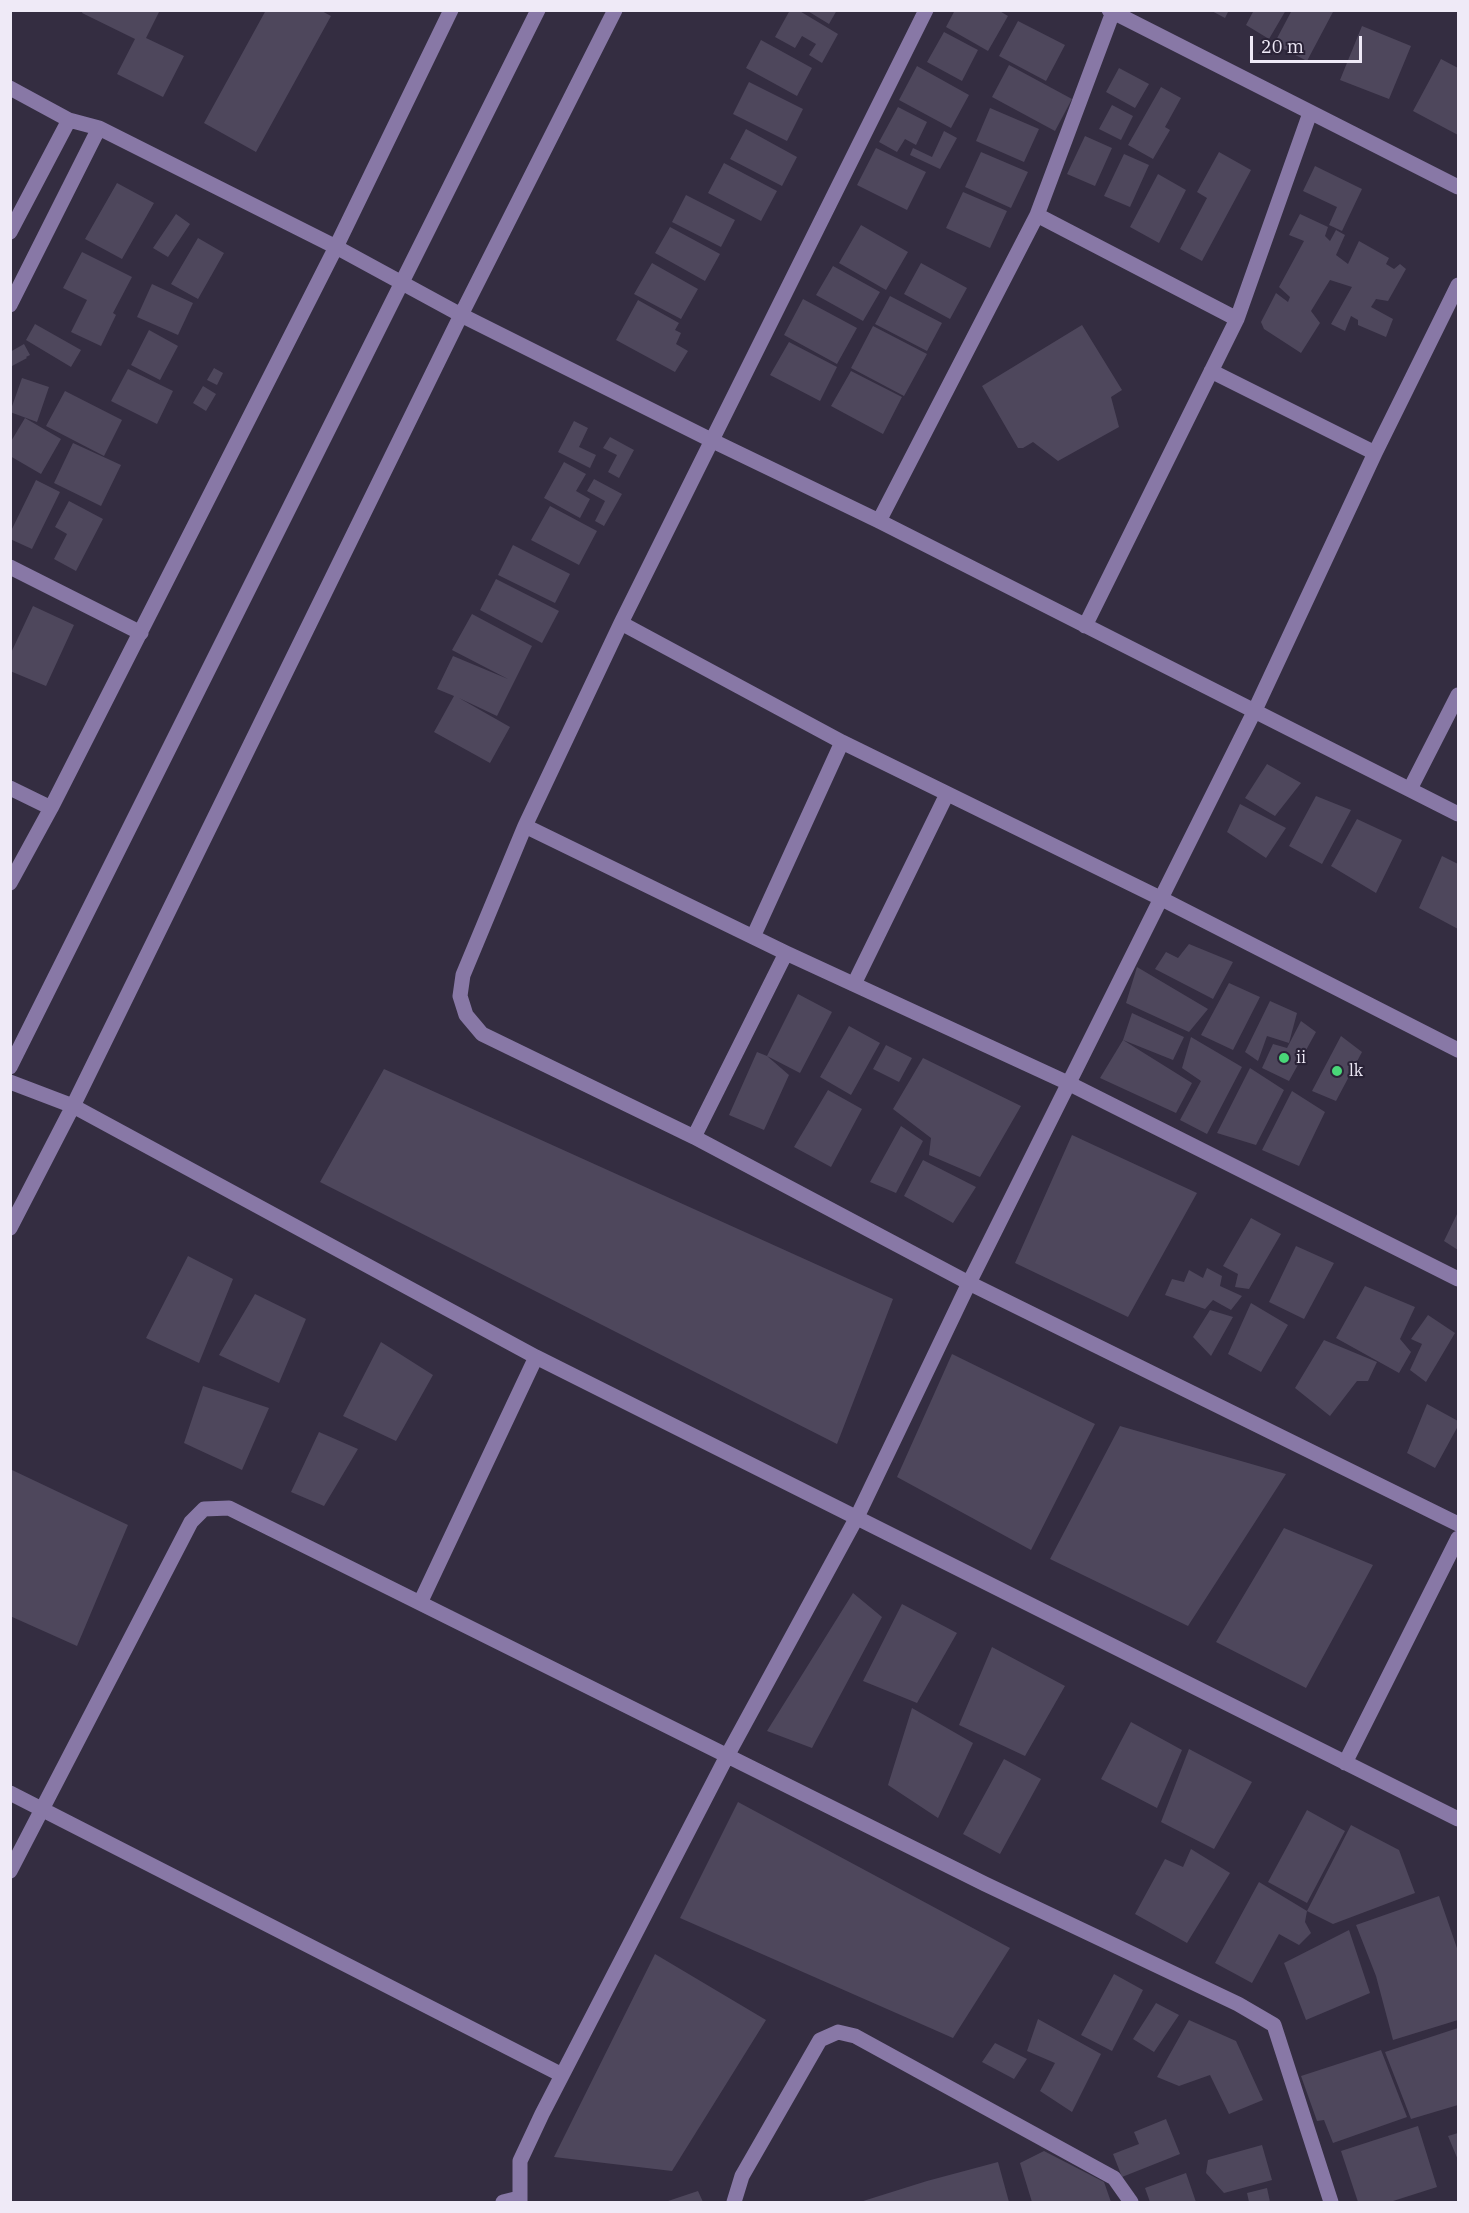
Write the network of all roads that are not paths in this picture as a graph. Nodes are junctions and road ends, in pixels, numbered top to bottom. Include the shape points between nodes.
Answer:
1 (451, 10) edge
2 (538, 10) edge
3 (615, 10) edge
4 (926, 10) edge
5 (1111, 11) edge
6 (10, 88) edge
7 (1310, 113) junction
8 (69, 120) junction
9 (99, 128) junction
10 (1458, 187) edge
11 (1037, 215) junction
12 (10, 232) edge
13 (336, 247) junction
14 (401, 283) junction
15 (1458, 285) edge
16 (10, 305) edge
17 (461, 315) junction
18 (1237, 319) junction
19 (1211, 371) junction
20 (713, 441) junction
21 (1375, 453) junction
22 (879, 521) junction
23 (10, 567) edge
24 (621, 623) junction
25 (1085, 626) junction
26 (141, 633) junction
27 (1458, 695) edge
28 (1255, 710) junction
29 (842, 742) junction
30 (10, 788) edge
31 (1410, 789) junction
32 (947, 794) junction
33 (51, 808) junction
34 (1458, 814) edge
35 (525, 826) junction
36 (10, 883) edge
37 (1162, 899) junction
38 (753, 937) junction
39 (786, 953) junction
40 (854, 984) junction
41 (1458, 1050) edge
42 (10, 1067) edge
43 (10, 1082) edge
44 (1068, 1083) junction
45 (73, 1106) junction
46 (694, 1137) junction
47 (10, 1228) edge
48 (1458, 1279) edge
49 (969, 1283) junction
50 (536, 1357) junction
51 (856, 1517) junction
52 (1458, 1524) edge
53 (1458, 1538) edge
54 (420, 1603) junction
55 (727, 1756) junction
56 (1346, 1762) junction
57 (10, 1793) edge
58 (42, 1809) junction
59 (1458, 1819) edge
60 (10, 1871) edge
61 (562, 2075) junction
62 (519, 2200) edge
63 (503, 2202) edge
64 (734, 2202) edge
65 (1131, 2202) edge
66 (1331, 2202) edge

1 - 13 street
2 - 14 street
3 - 17 street
4 - 20 street
5 - 7 street
5 - 11 street
6 - 8 street
7 - 10 street
7 - 18 street
8 - 9 street
8 - 12 street
9 - 13 street
9 - 16 street
11 - 18 street
11 - 22 street
13 - 14 street
13 - 26 street
14 - 17 street
14 - 42 street
15 - 21 street
17 - 20 street
17 - 45 street
18 - 19 street
19 - 21 street
19 - 25 street
20 - 22 street
20 - 24 street
21 - 28 street
22 - 25 street
23 - 26 street
24 - 29 street
24 - 35 street
25 - 28 street
26 - 33 street
27 - 31 street
28 - 31 street
28 - 37 street
29 - 32 street
29 - 38 street
30 - 33 street
31 - 34 street
32 - 37 street
32 - 40 street
33 - 36 street
35 - 38 street
35 - 46 street via 463,975 460,996 466,1015 482,1035
37 - 41 street
37 - 44 street
38 - 39 street
39 - 40 street
39 - 46 street
40 - 44 street
43 - 45 street
44 - 48 street
44 - 49 street
45 - 47 street
45 - 50 street
46 - 49 street
49 - 51 street
49 - 52 street
50 - 51 street
50 - 54 street
51 - 55 street
51 - 56 street
53 - 56 street
54 - 55 street
54 - 58 street via 229,1508 204,1509 191,1522
55 - 61 street
55 - 66 street via 1274,2025
56 - 59 street
57 - 58 street
58 - 60 street
58 - 61 street
61 - 62 street via 520,2161
62 - 63 street
64 - 65 street via 742,2176 820,2040 838,2032 855,2036 1114,2178

